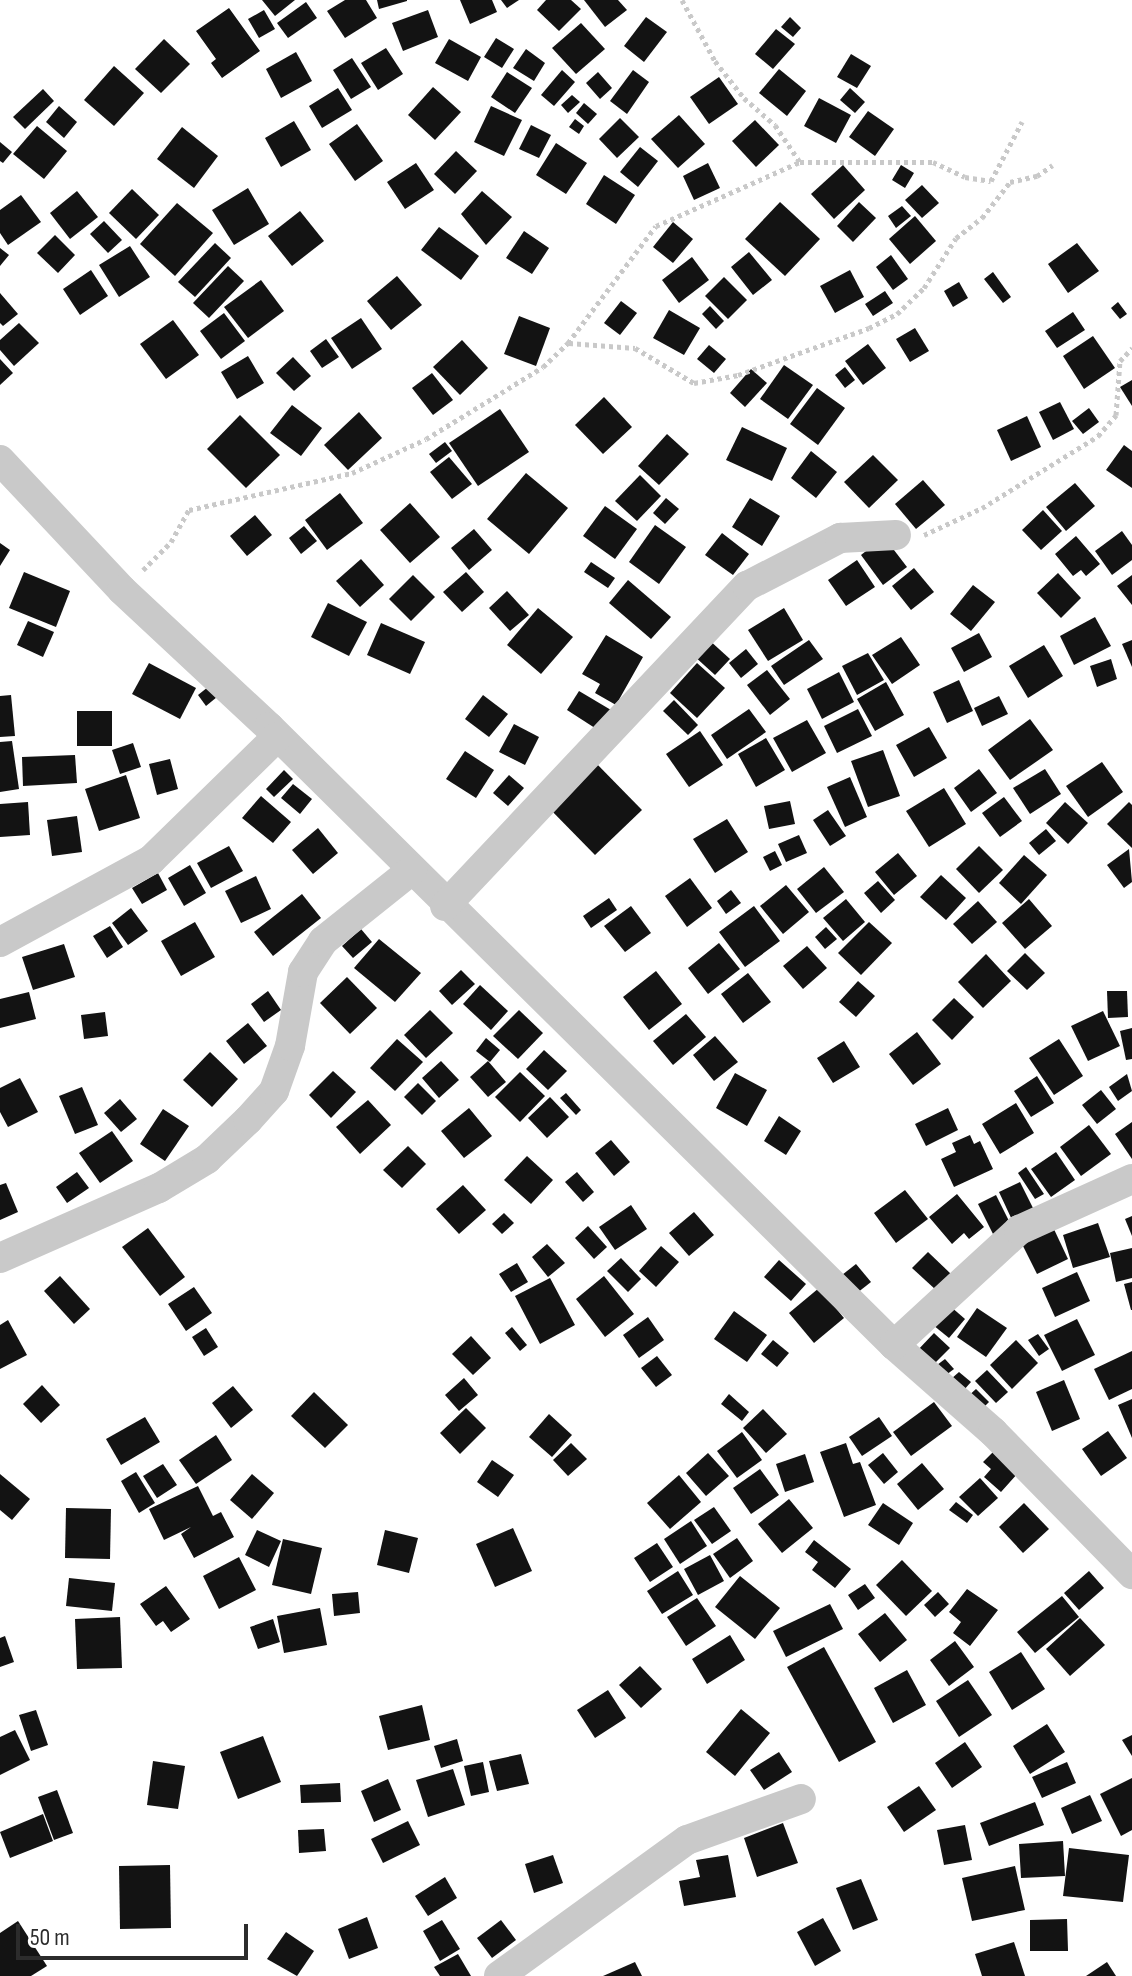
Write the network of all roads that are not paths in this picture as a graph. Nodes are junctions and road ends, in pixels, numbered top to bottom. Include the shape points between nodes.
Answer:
1 (0, 460) edge
2 (896, 535) road end
3 (277, 737) junction
4 (412, 870) junction
5 (445, 906) junction
6 (0, 942) edge
7 (1132, 1179) edge
8 (0, 1258) edge
9 (894, 1345) junction
10 (1132, 1574) edge
11 (801, 1799) dead end
12 (499, 1976) edge

1 - 3 street via 122,590
2 - 5 street via 840,538 747,586
3 - 4 street
3 - 6 street via 151,860
4 - 5 street
4 - 8 street via 323,941 303,972 290,1046 274,1091 207,1159 159,1188
5 - 9 street
7 - 9 street via 1019,1230
9 - 10 street via 993,1432
11 - 12 street via 687,1840

